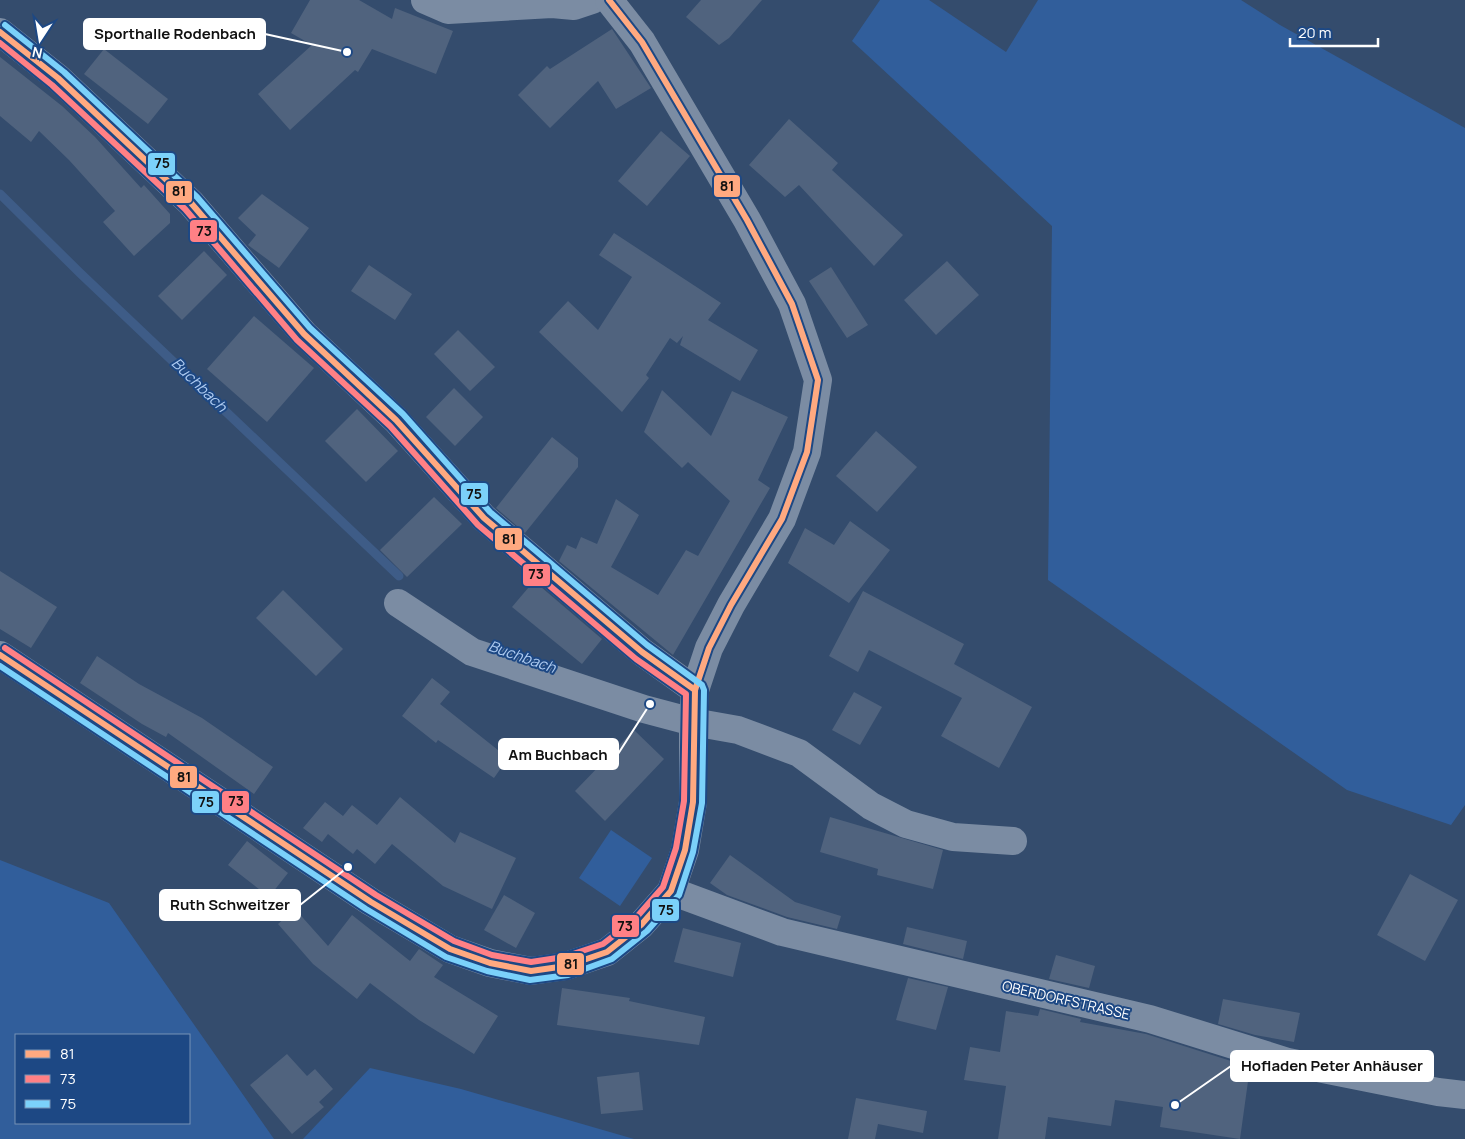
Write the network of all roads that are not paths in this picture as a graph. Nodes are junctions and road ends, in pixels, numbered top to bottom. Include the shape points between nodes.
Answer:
1 (425, 0) edge
2 (592, 0) edge
3 (609, 0) edge
4 (0, 32) edge
5 (398, 603) dead end
6 (0, 655) edge
7 (695, 690) junction
8 (692, 722) junction
9 (1013, 841) dead end
10 (671, 891) junction
11 (1465, 1094) edge

1 - 2 street via 448,10 552,4 574,6
3 - 7 street via 642,42 747,220 792,304 818,380 807,452 782,519 709,648
4 - 7 street via 58,78 191,203 304,334 396,420 484,518 642,652
5 - 8 street via 472,652 644,710
6 - 10 street via 371,902 450,948 490,963 531,971 566,966 607,952 641,925
7 - 8 street
8 - 9 street via 738,730 799,753 871,806 906,824 954,838
8 - 10 street via 693,802 685,850
10 - 11 street, OBERDORFSTRASSE via 782,932 1150,1019 1288,1062 1438,1092

